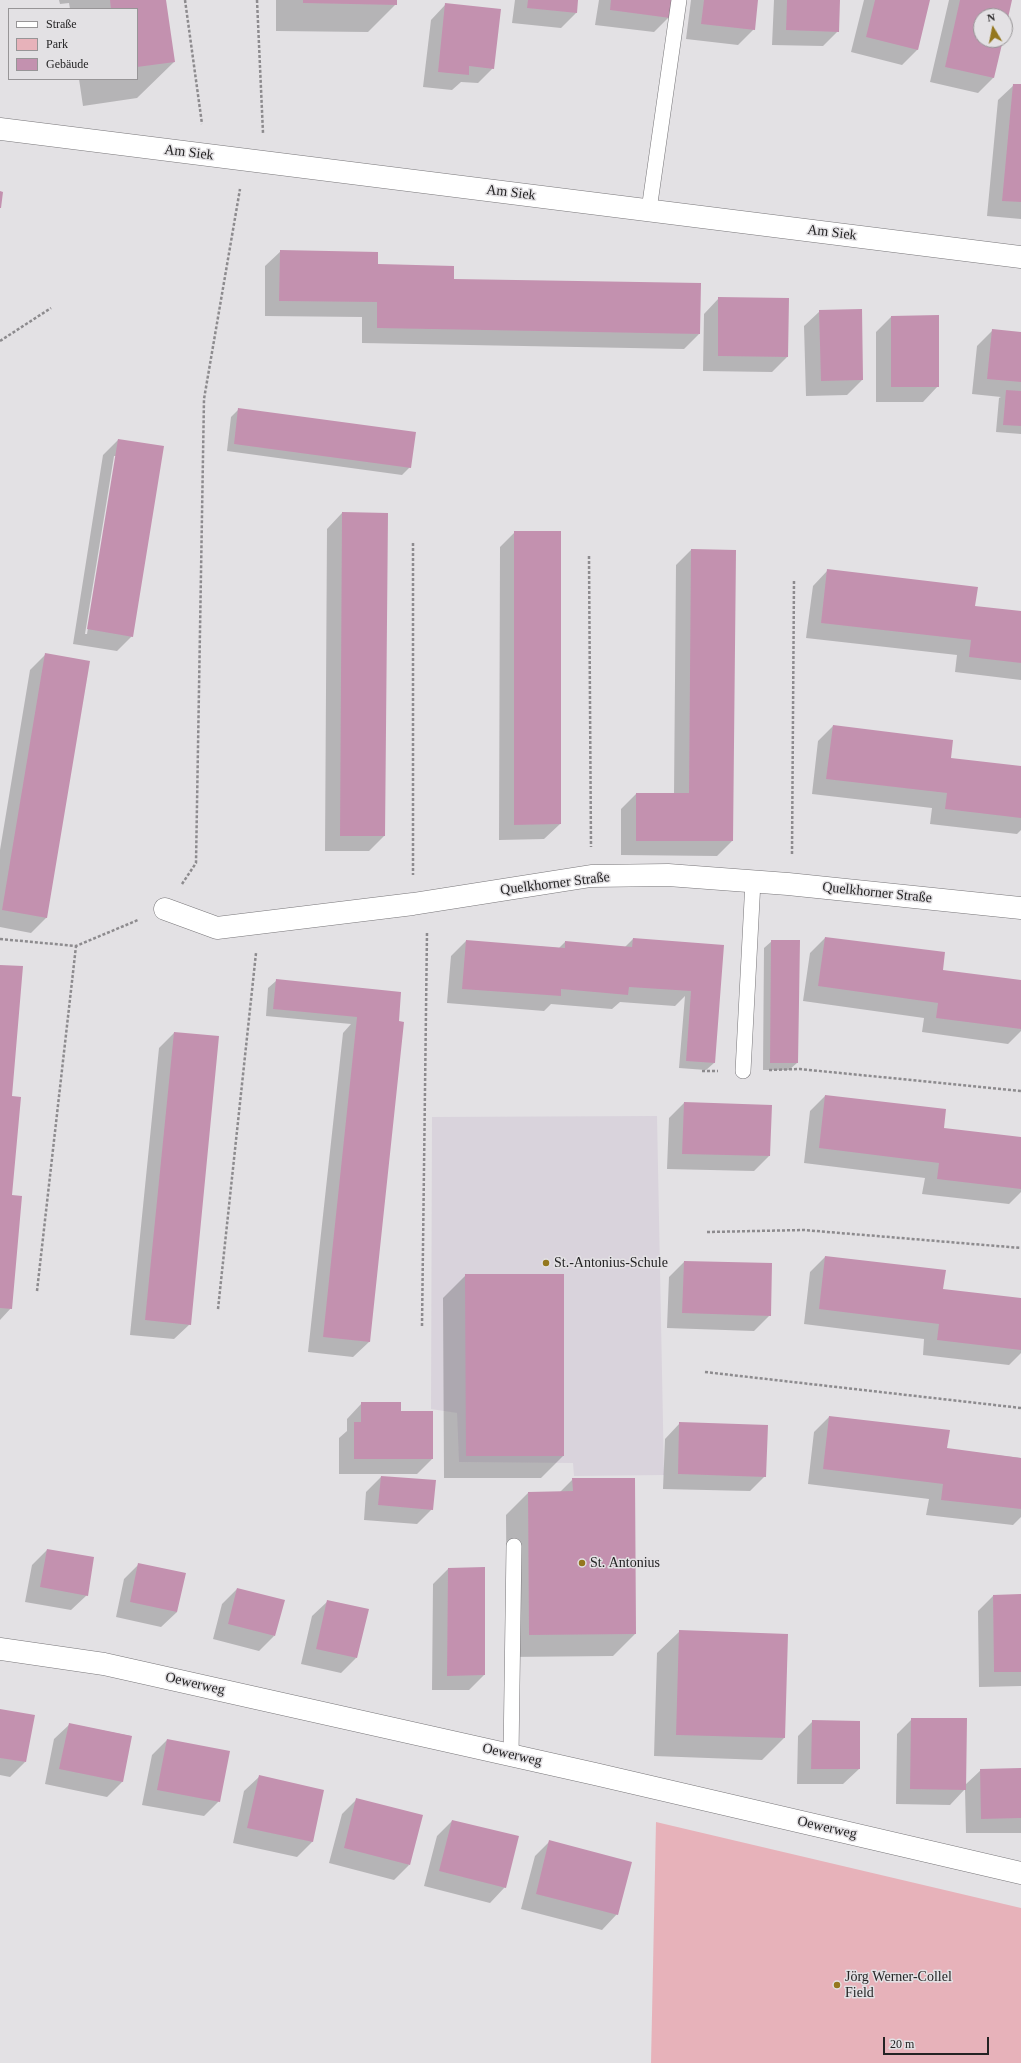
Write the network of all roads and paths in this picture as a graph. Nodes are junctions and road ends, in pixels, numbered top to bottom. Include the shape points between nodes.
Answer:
1 (185, 0) edge
2 (257, 0) edge
3 (679, 0) edge
4 (0, 129) edge
5 (199, 154) junction
6 (255, 160) junction
7 (649, 210) junction
8 (1021, 257) edge
9 (51, 308) dead end
10 (0, 341) edge
11 (413, 543) dead end
12 (589, 556) dead end
13 (794, 579) dead end
14 (591, 876) junction
15 (753, 881) junction
16 (788, 884) junction
17 (421, 903) junction
18 (1021, 908) edge
19 (165, 909) junction
20 (259, 923) junction
21 (0, 939) edge
22 (76, 946) junction
23 (743, 1071) junction
24 (702, 1072) dead end
25 (1021, 1091) edge
26 (707, 1232) dead end
27 (1021, 1248) edge
28 (37, 1291) dead end
29 (218, 1309) dead end
30 (422, 1326) dead end
31 (705, 1372) dead end
32 (1021, 1408) edge
33 (514, 1546) dead end
34 (0, 1649) edge
35 (510, 1755) junction
36 (1021, 1872) edge

1 - 5 path via 203,121
2 - 6 path
3 - 7 lane
4 - 5 street, Am Siek
5 - 6 street, Am Siek
6 - 7 street, Am Siek
6 - 19 path via 204,399 196,863
7 - 8 street, Am Siek
9 - 10 path
11 - 17 path
12 - 14 path
13 - 16 path via 792,849
14 - 15 street, Quelkhorner Straße via 668,876
14 - 17 street, Quelkhorner Straße
15 - 16 street, Quelkhorner Straße
15 - 23 lane
16 - 18 street, Quelkhorner Straße
17 - 20 street, Quelkhorner Straße
17 - 30 path
19 - 20 street, Quelkhorner Straße via 217,928
19 - 22 path
20 - 29 path
21 - 22 path
22 - 28 path
23 - 24 path
23 - 25 path via 800,1069
26 - 27 path via 804,1230
31 - 32 path
33 - 35 lane
34 - 35 street, Oewerweg via 104,1664
35 - 36 street, Oewerweg

